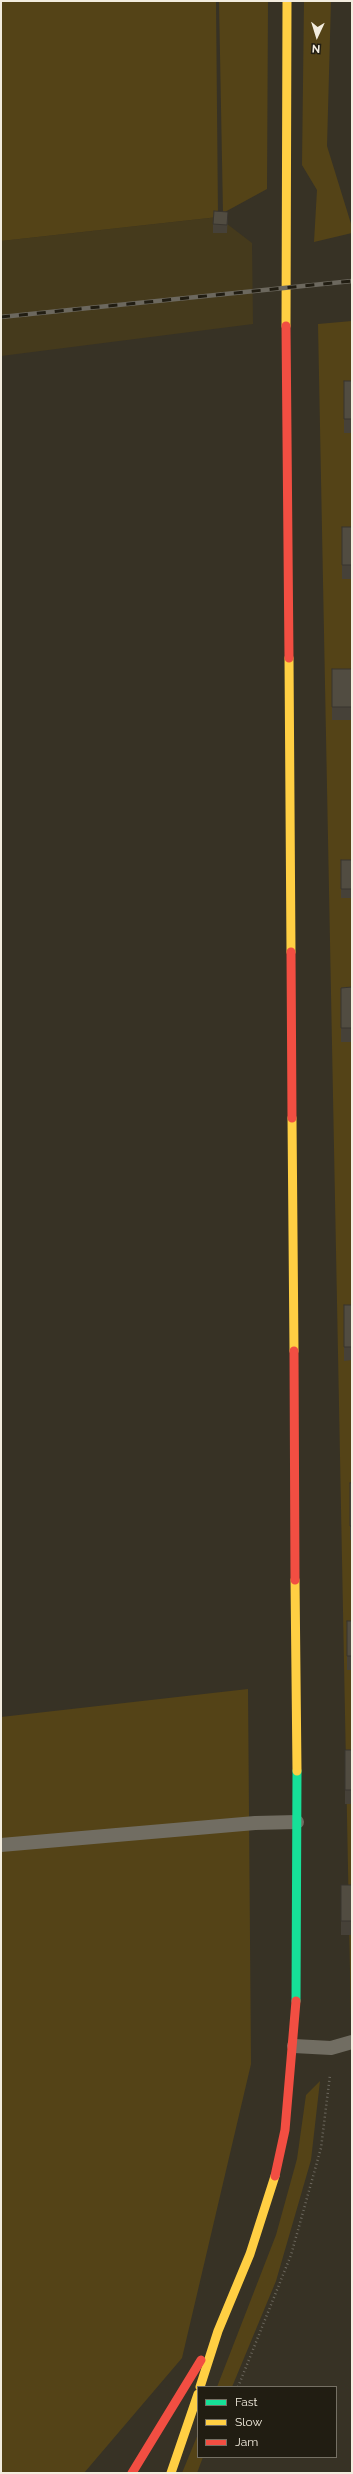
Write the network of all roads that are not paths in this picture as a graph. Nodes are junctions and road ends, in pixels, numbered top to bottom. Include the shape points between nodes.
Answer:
1 (287, 1) edge
2 (297, 1822) junction
3 (1, 1845) edge
4 (352, 2042) edge
5 (294, 2046) junction
6 (218, 2331) junction
7 (200, 2386) edge
8 (197, 2397) edge
9 (132, 2473) edge
10 (172, 2473) edge

1 - 2 street via 286,287
2 - 3 lane via 255,1823
2 - 5 street
4 - 5 lane via 331,2048
5 - 6 street via 285,2130 272,2188 250,2254
6 - 7 street
6 - 9 street
8 - 10 street

